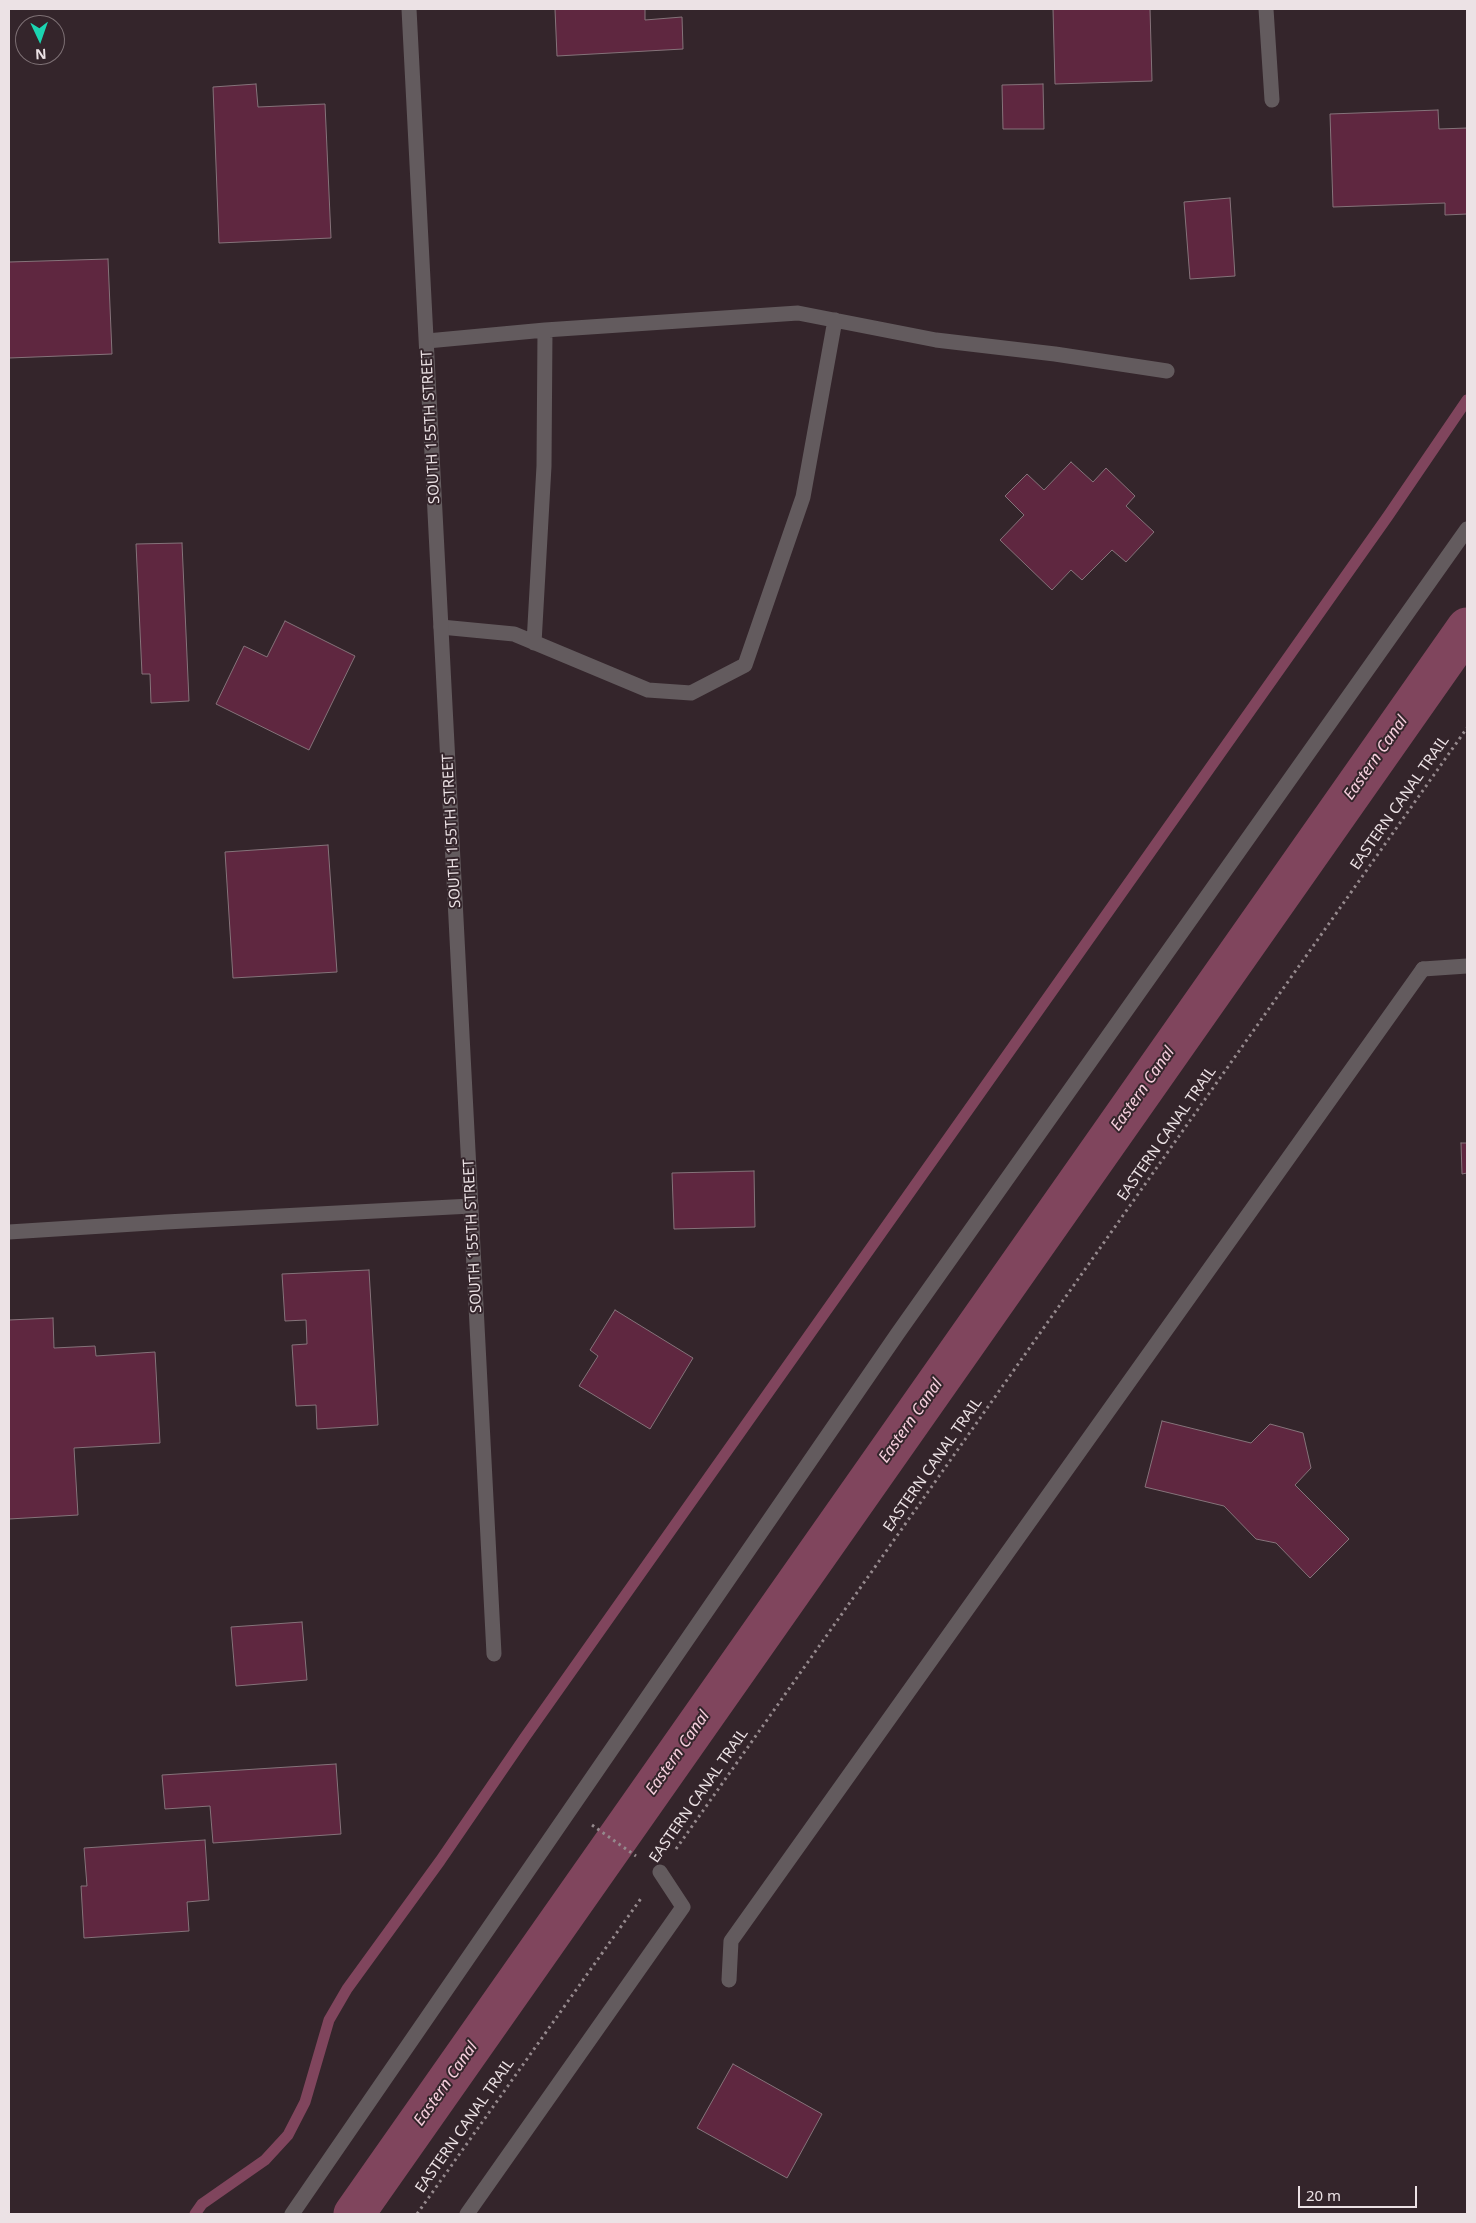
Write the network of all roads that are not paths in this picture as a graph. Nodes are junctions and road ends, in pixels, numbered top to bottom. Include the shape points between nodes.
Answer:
1 (409, 9) edge
2 (1266, 9) edge
3 (1272, 100) dead end
4 (835, 320) junction
5 (544, 330) junction
6 (426, 341) junction
7 (1168, 371) dead end
8 (1467, 529) edge
9 (441, 627) junction
10 (534, 643) junction
11 (1467, 966) edge
12 (471, 1206) junction
13 (9, 1232) edge
14 (494, 1654) dead end
15 (660, 1872) road end
16 (729, 1980) dead end
17 (292, 2214) edge
18 (467, 2214) edge

1 - 6 street, SOUTH 155TH STREET
2 - 3 street
4 - 5 street via 798,313
4 - 7 street via 936,340
4 - 10 street via 803,497 745,665 691,693 648,690
5 - 6 street
5 - 10 street via 544,466
6 - 9 street, SOUTH 155TH STREET
8 - 17 street via 898,1333
9 - 10 street via 514,634
9 - 12 street, SOUTH 155TH STREET
11 - 16 street via 1423,968 731,1941
12 - 13 street
12 - 14 street, SOUTH 155TH STREET
15 - 18 street via 684,1906

